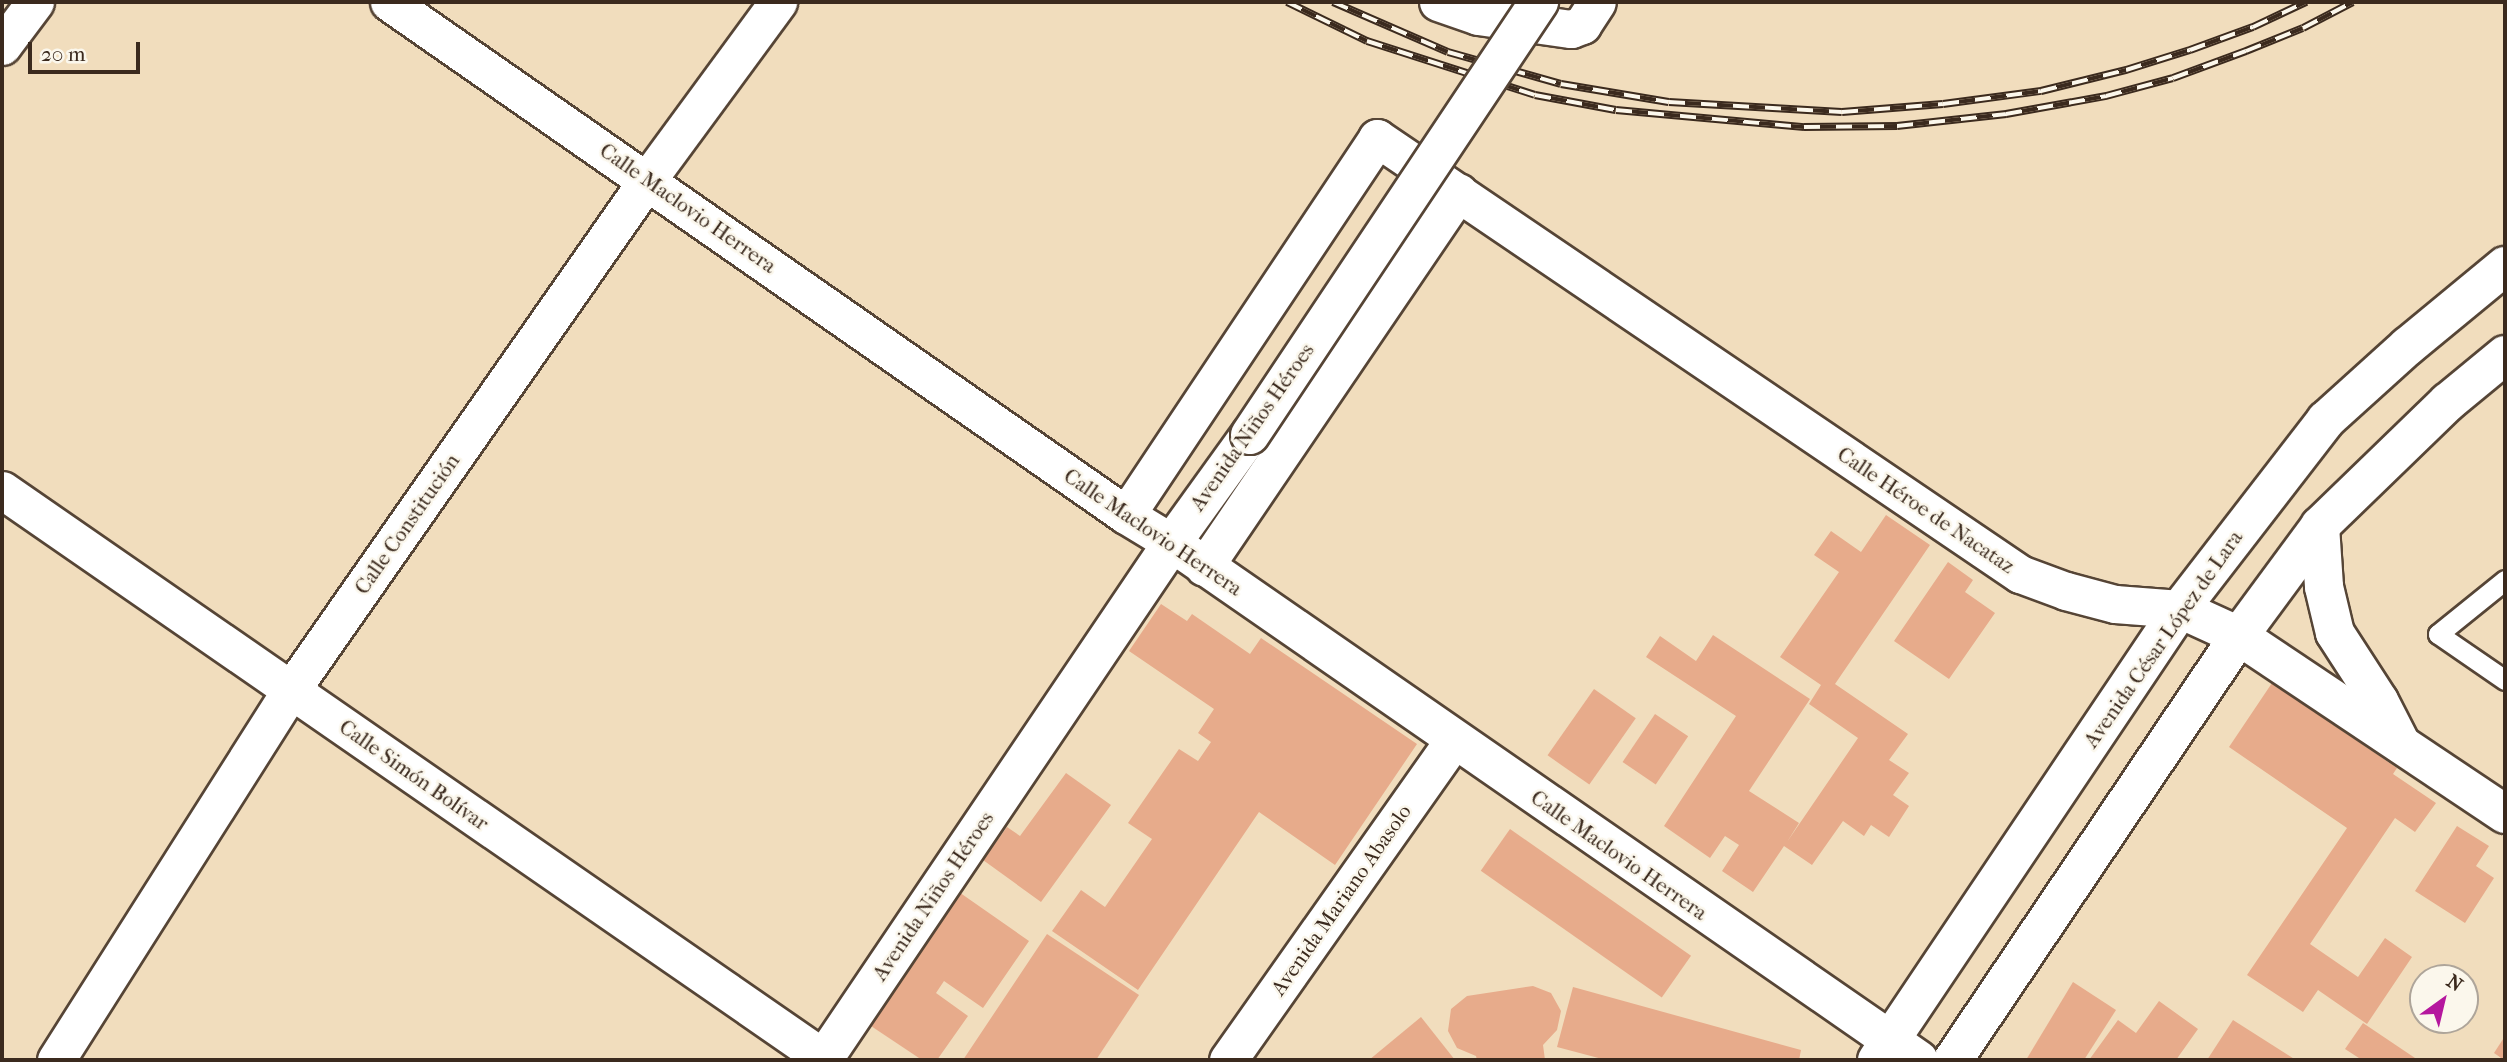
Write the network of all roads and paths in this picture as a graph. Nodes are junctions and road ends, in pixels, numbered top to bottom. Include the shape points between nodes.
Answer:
1 (35, 2) edge
2 (389, 2) edge
3 (778, 2) edge
4 (1438, 2) edge
5 (1539, 2) edge
6 (1597, 2) edge
7 (1483, 9) edge
8 (2, 47) edge
9 (648, 179) junction
10 (1459, 191) junction
11 (2505, 266) edge
12 (2505, 355) edge
13 (2, 490) edge
14 (1126, 515) junction
15 (2320, 526) junction
16 (1172, 543) junction
17 (1203, 566) junction
18 (2505, 580) edge
19 (2180, 609) junction
20 (2239, 636) junction
21 (2505, 680) edge
22 (291, 690) junction
23 (1454, 740) junction
24 (2401, 744) junction
25 (2505, 814) edge
26 (1895, 1054) edge
27 (56, 1060) edge
28 (824, 1060) edge
29 (1228, 1060) edge
30 (1954, 1060) edge

1 - 8 street
2 - 9 street, Calle Maclovio Herrera
3 - 9 street, Calle Constitución
4 - 7 street
5 - 16 street, Avenida Niños Héroes, bridge via 1250,435
6 - 7 street via 1582,25 1571,29
9 - 14 street, Calle Maclovio Herrera
9 - 22 street, Calle Constitución
10 - 14 street, Calle Héroe de Nacataz via 1377,138
10 - 17 street
10 - 19 street, Calle Héroe de Nacataz via 2020,574 2115,604
11 - 19 street, Avenida César López de Lara via 2326,420
12 - 15 street via 2448,402
13 - 22 street, Calle Simón Bolívar
14 - 16 street, Calle Maclovio Herrera
15 - 20 street
15 - 24 street via 2324,587 2335,633
16 - 17 street, Calle Maclovio Herrera
16 - 28 street, Avenida Niños Héroes
17 - 23 street, Calle Maclovio Herrera
18 - 21 lane via 2438,634
19 - 20 street, Calle Héroe de Nacataz
19 - 26 street, Avenida César López de Lara
20 - 24 street, Calle Héroe de Nacataz
20 - 30 street
22 - 27 street, Calle Constitución
22 - 28 street, Calle Simón Bolívar
23 - 26 street, Calle Maclovio Herrera
23 - 29 street, Avenida Mariano Abasolo
24 - 25 street, Calle Héroe de Nacataz

